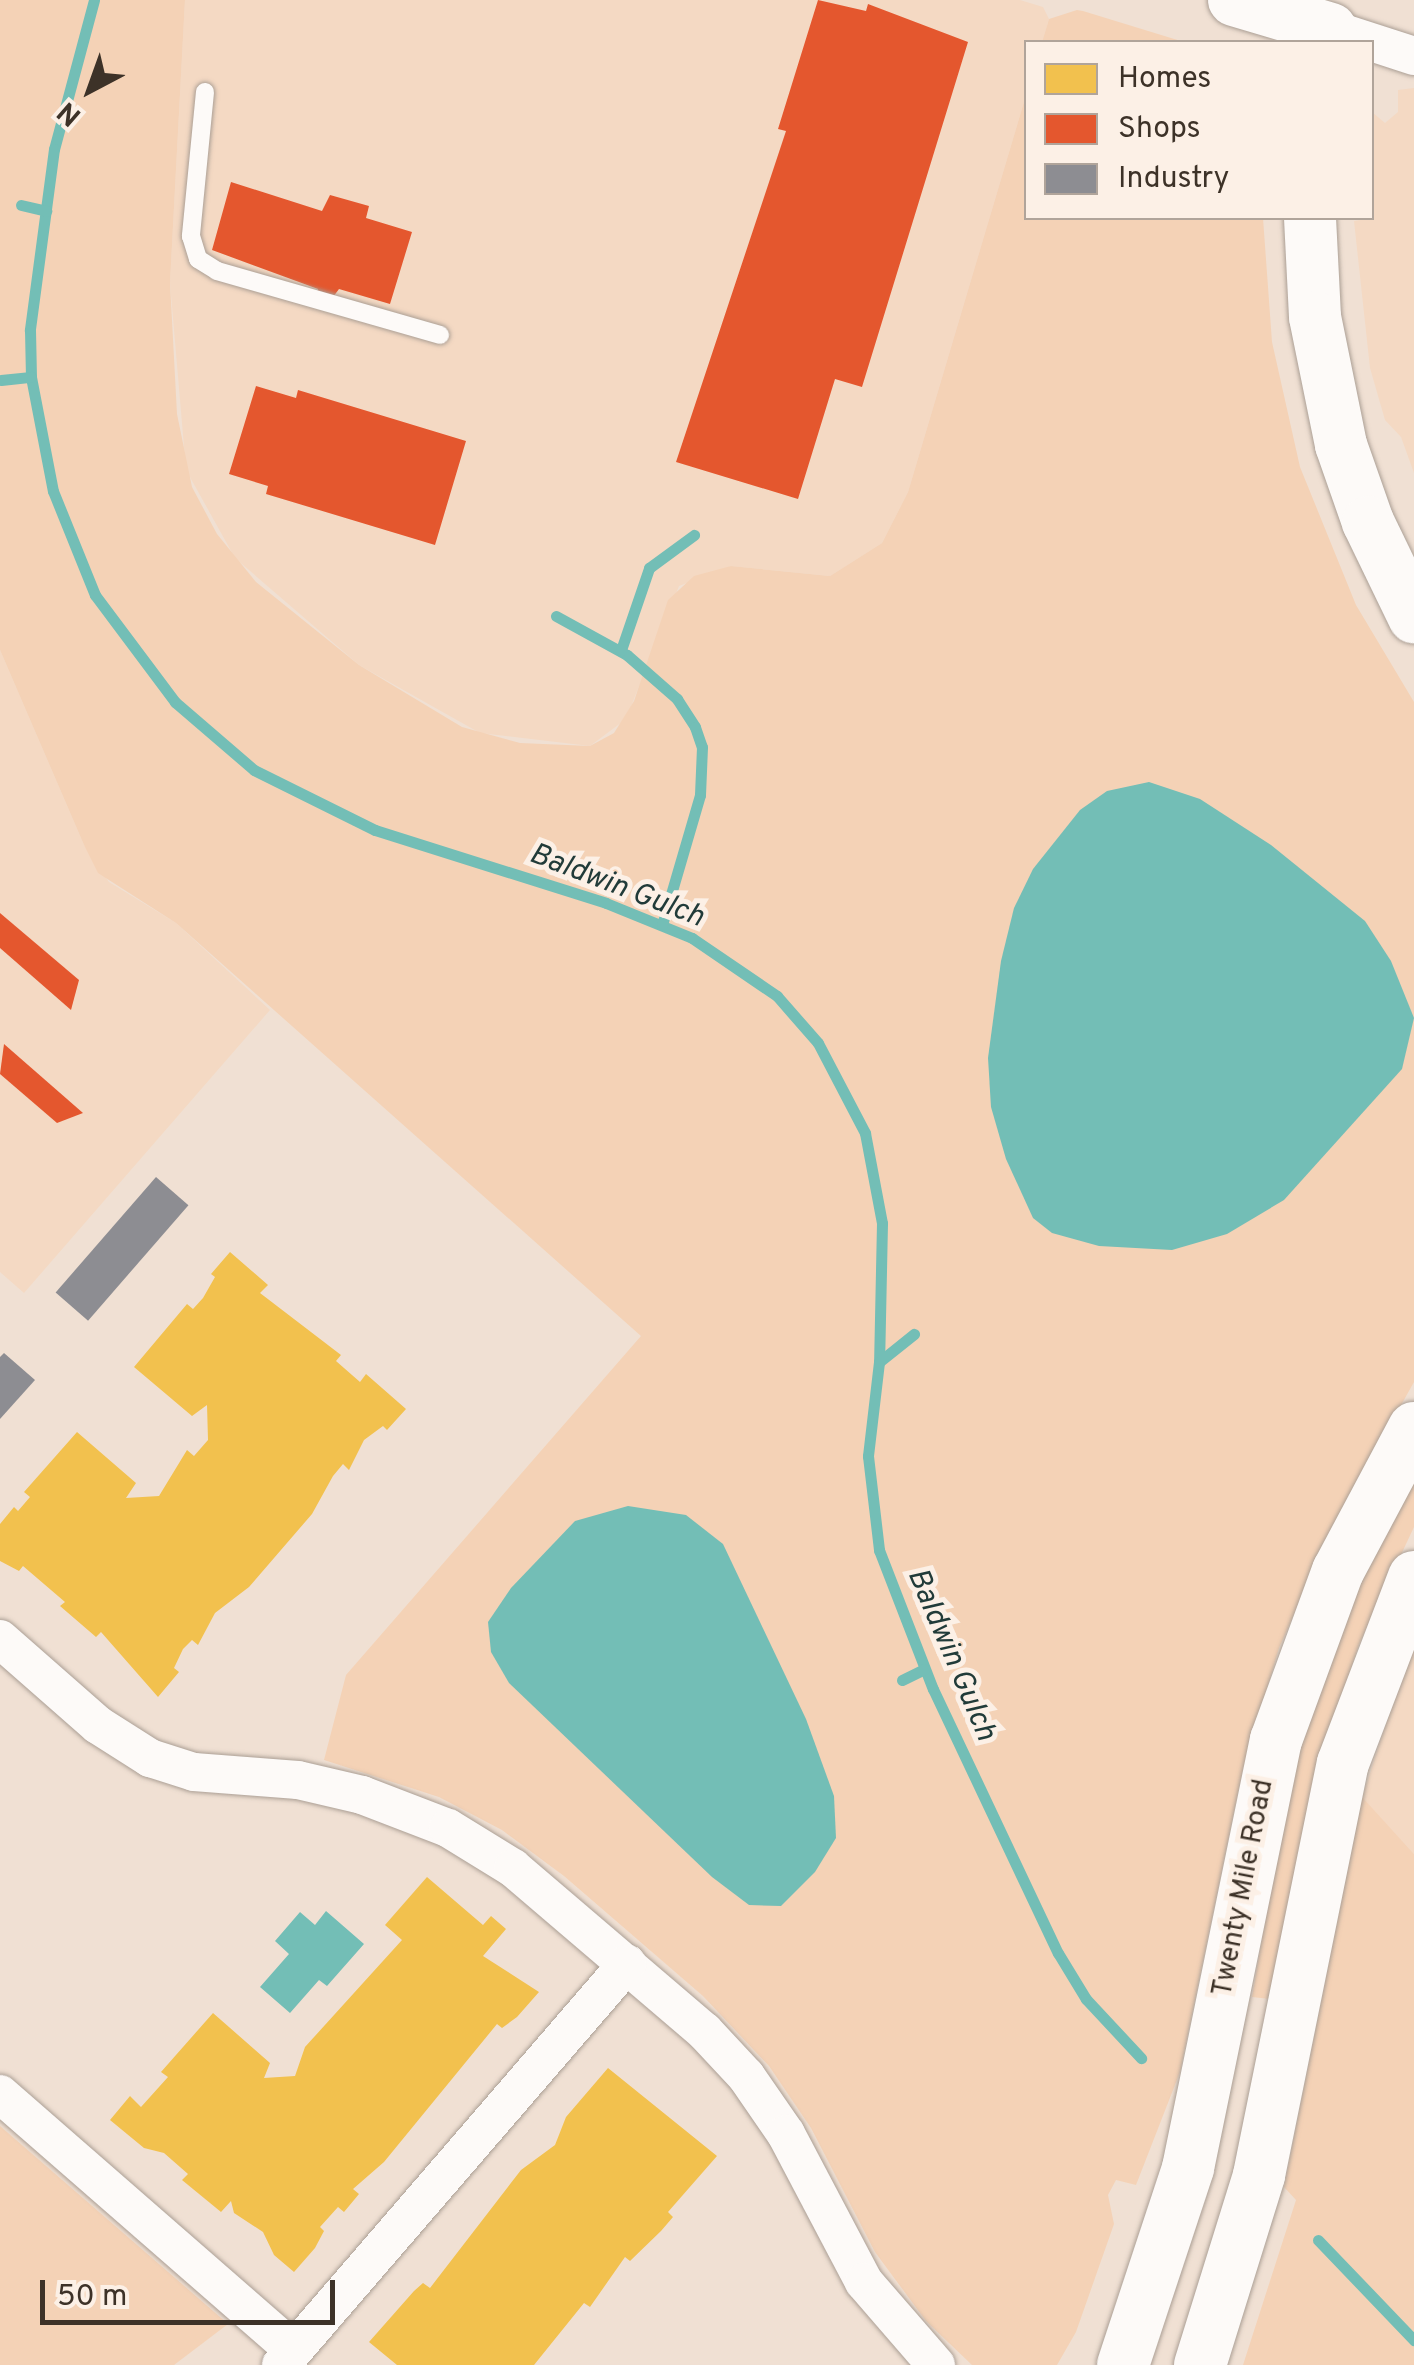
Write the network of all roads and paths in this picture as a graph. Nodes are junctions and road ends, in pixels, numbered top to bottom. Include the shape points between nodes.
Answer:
1 (1234, 0) edge
2 (1332, 24) edge
3 (1373, 40) edge
4 (1374, 40) edge
5 (1414, 56) edge
6 (205, 92) dead end
7 (1310, 220) edge
8 (440, 336) dead end
9 (1414, 618) edge
10 (1414, 1428) edge
11 (1414, 1577) edge
12 (0, 1639) edge
13 (627, 1964) junction
14 (0, 2094) edge
15 (287, 2358) edge
16 (936, 2365) edge
17 (1123, 2365) edge
18 (1200, 2365) edge

1 - 2 main road
2 - 3 street
4 - 5 street
6 - 8 lane via 191,236 198,260
7 - 9 main road via 1315,317 1341,445 1368,522
10 - 17 main road, Twenty Mile Road via 1338,1571 1276,1740 1188,2168
11 - 18 main road via 1343,1763 1260,2175
12 - 13 street via 98,1725 162,1763 326,1785 463,1836 513,1868
13 - 15 street
13 - 16 street via 754,2085 864,2282
14 - 15 street

